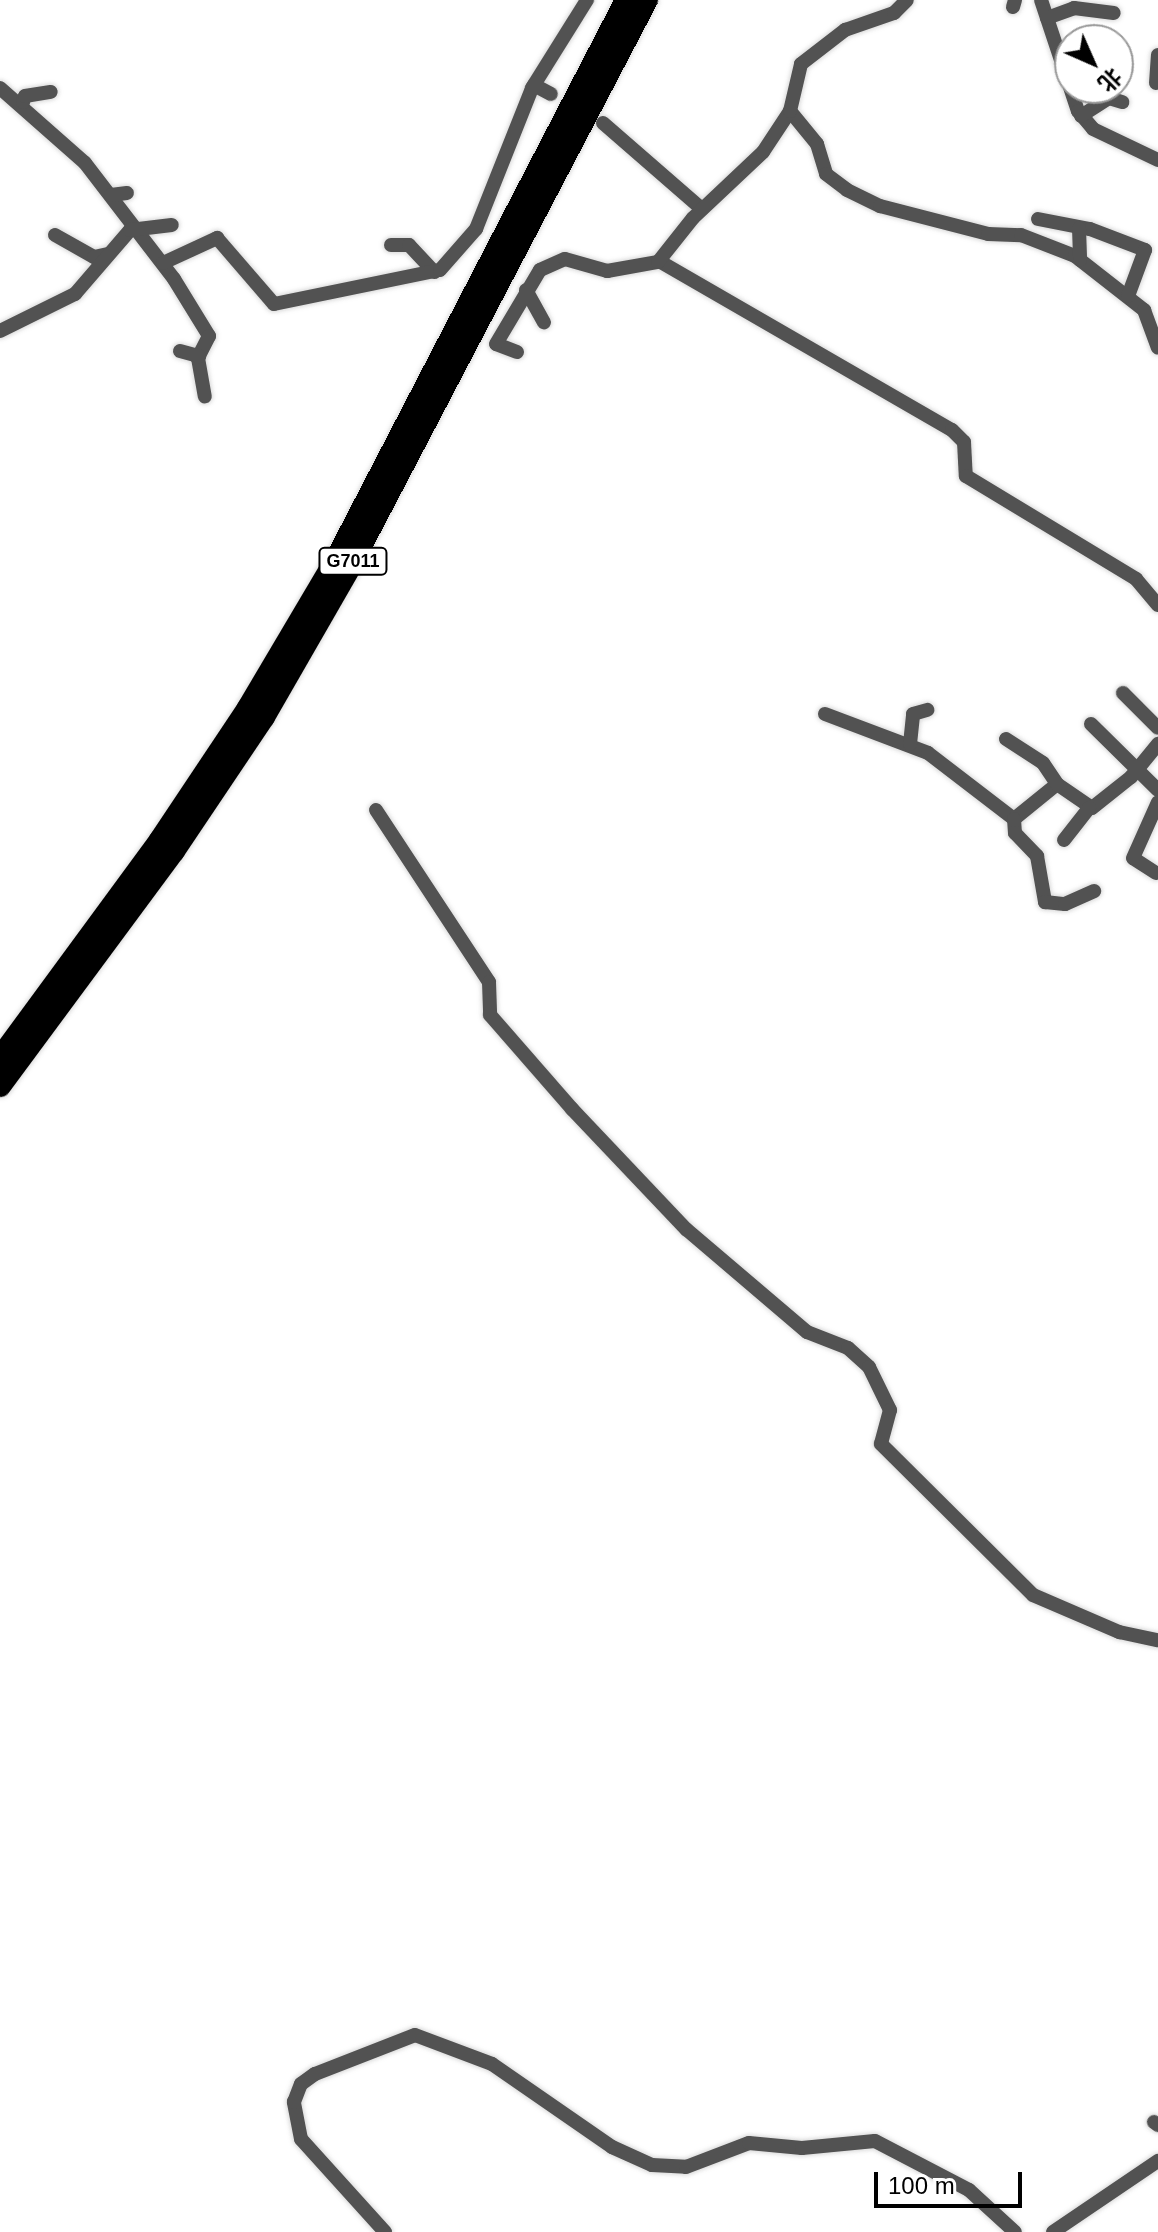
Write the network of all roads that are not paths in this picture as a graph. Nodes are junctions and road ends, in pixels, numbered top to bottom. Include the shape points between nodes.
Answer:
1 (587, 0) edge
2 (626, 0) edge
3 (647, 0) edge
4 (907, 0) edge
5 (1041, 0) edge
6 (1114, 13) dead end
7 (1047, 18) junction
8 (1054, 37) edge
9 (1158, 55) edge
10 (1156, 83) dead end
11 (534, 85) junction
12 (0, 88) edge
13 (51, 92) dead end
14 (551, 94) dead end
15 (23, 102) junction
16 (1077, 104) edge
17 (1100, 104) edge
18 (790, 111) junction
19 (1081, 116) junction
20 (603, 123) dead end
21 (1156, 156) edge
22 (127, 193) dead end
23 (111, 195) junction
24 (702, 209) junction
25 (1038, 219) dead end
26 (172, 225) dead end
27 (137, 226) junction
28 (1079, 228) junction
29 (55, 235) dead end
30 (391, 245) dead end
31 (1152, 252) edge
32 (108, 254) junction
33 (1084, 254) junction
34 (659, 261) junction
35 (163, 263) junction
36 (434, 272) junction
37 (526, 290) junction
38 (1128, 296) junction
39 (544, 322) dead end
40 (0, 331) edge
41 (1158, 348) edge
42 (180, 351) dead end
43 (517, 352) dead end
44 (199, 356) junction
45 (205, 396) dead end
46 (1158, 605) edge
47 (1123, 693) dead end
48 (927, 710) dead end
49 (825, 714) dead end
50 (1091, 724) dead end
51 (1158, 728) edge
52 (1006, 739) dead end
53 (910, 744) junction
54 (1158, 744) edge
55 (1137, 772) junction
56 (1057, 784) junction
57 (1158, 790) edge
58 (1158, 802) edge
59 (1089, 808) junction
60 (376, 810) dead end
61 (1014, 819) junction
62 (1064, 840) dead end
63 (1156, 873) edge
64 (1094, 891) dead end
65 (0, 1058) edge
66 (0, 1086) edge
67 (1158, 1640) edge
68 (1158, 2161) edge
69 (385, 2232) edge
70 (1015, 2232) edge
71 (1053, 2232) edge

1 - 11 street
2 - 65 highway, G7011 via 335,561 160,840
3 - 66 highway, G7011 via 370,530 264,717 138,900
4 - 18 street via 894,13 845,30 801,64
5 - 7 street
6 - 7 street via 1074,8
7 - 8 street
9 - 10 street
11 - 14 street
11 - 36 street via 476,229
12 - 15 street
13 - 15 street via 25,96
15 - 23 street
16 - 19 street
17 - 19 street
18 - 24 street via 746,173
18 - 33 street via 817,144 826,174 857,196 988,234 1021,235
19 - 21 street via 1093,129
20 - 24 street
22 - 23 street
23 - 27 street
24 - 34 street
25 - 28 street
26 - 27 street
27 - 32 street
27 - 35 street
28 - 31 street
28 - 33 street
29 - 32 street via 94,257
30 - 36 street via 409,245
31 - 38 street
32 - 40 street via 75,294
33 - 38 street
34 - 37 street via 607,271 557,261 540,270
34 - 46 street via 942,423 964,442 966,476 1136,579
35 - 36 street via 217,238 274,304
35 - 44 street via 209,336
37 - 39 street
37 - 43 street via 496,344
38 - 41 street via 1144,310
42 - 44 street
44 - 45 street
47 - 51 street
48 - 53 street via 913,714
49 - 53 street
50 - 55 street
52 - 56 street via 1043,763
53 - 61 street
54 - 55 street
55 - 57 street
55 - 59 street
56 - 59 street
56 - 61 street
58 - 63 street via 1133,858
59 - 62 street
60 - 67 street via 489,982 490,1015 572,1109 686,1229 807,1332 848,1348 869,1367 890,1410 881,1444 1028,1591 1119,1632
61 - 64 street via 1015,833 1037,856 1045,902 1065,904
68 - 71 street
69 - 70 street via 301,2139 294,2102 301,2084 315,2074 415,2035 492,2064 612,2147 652,2165 686,2167 749,2143 802,2148 875,2141 969,2190

